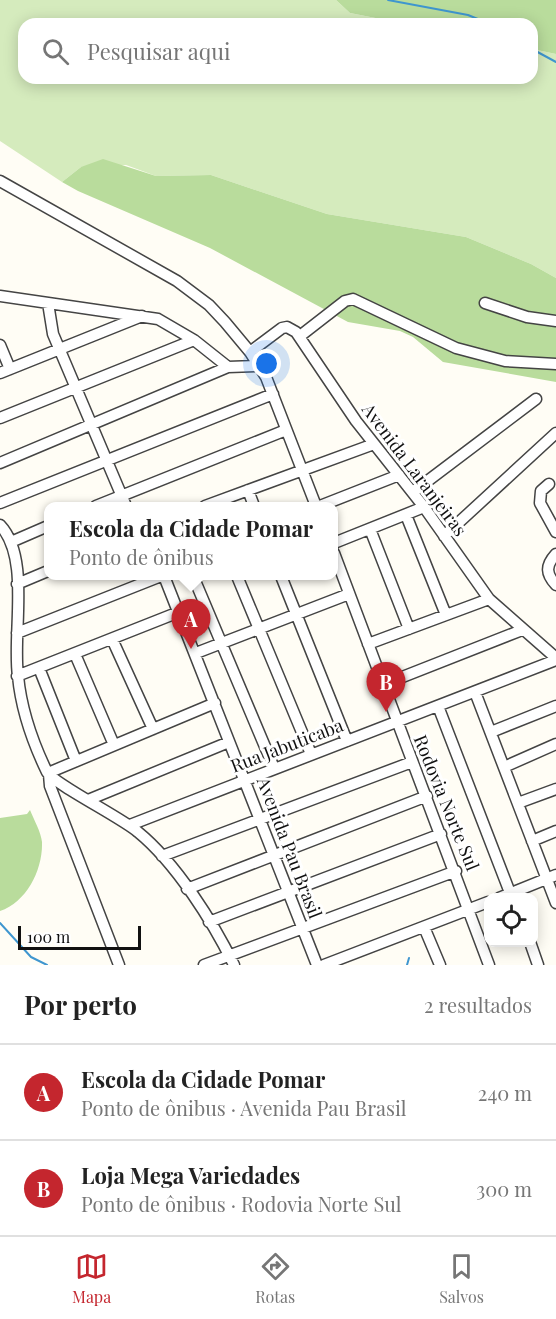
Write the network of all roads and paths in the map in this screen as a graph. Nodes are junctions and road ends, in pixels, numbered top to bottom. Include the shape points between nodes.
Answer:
1 (0, 181) edge
2 (0, 296) edge
3 (48, 303) junction
4 (485, 303) dead end
5 (142, 315) junction
6 (556, 321) edge
7 (300, 336) junction
8 (194, 340) junction
9 (0, 345) edge
10 (59, 349) junction
11 (250, 352) junction
12 (556, 363) edge
13 (259, 366) junction
14 (228, 367) junction
15 (5, 371) edge
16 (75, 386) junction
17 (273, 394) junction
18 (536, 399) dead end
19 (0, 418) edge
20 (90, 424) junction
21 (286, 430) junction
22 (556, 433) edge
23 (374, 444) junction
24 (106, 459) junction
25 (0, 463) edge
26 (300, 469) junction
27 (399, 475) junction
28 (549, 484) dead end
29 (248, 490) junction
30 (412, 492) junction
31 (124, 501) edge
32 (216, 502) edge
33 (252, 502) edge
34 (314, 502) edge
35 (332, 502) edge
36 (0, 503) edge
37 (424, 507) junction
38 (406, 515) junction
39 (0, 525) edge
40 (44, 528) edge
41 (370, 528) junction
42 (556, 532) edge
43 (444, 536) junction
44 (338, 541) edge
45 (11, 542) junction
46 (556, 554) edge
47 (338, 566) edge
48 (44, 574) edge
49 (152, 580) edge
50 (164, 580) edge
51 (195, 580) edge
52 (239, 580) edge
53 (283, 580) edge
54 (17, 584) junction
55 (556, 585) edge
56 (349, 594) junction
57 (489, 599) junction
58 (179, 612) junction
59 (296, 613) junction
60 (446, 615) junction
61 (259, 627) junction
62 (409, 629) junction
63 (522, 630) junction
64 (17, 633) junction
65 (112, 639) junction
66 (220, 643) junction
67 (368, 644) junction
68 (196, 653) junction
69 (75, 654) junction
70 (556, 659) edge
71 (39, 668) junction
72 (18, 676) junction
73 (382, 685) junction
74 (475, 692) junction
75 (215, 703) junction
76 (438, 706) junction
77 (556, 706) edge
78 (396, 722) junction
79 (153, 729) junction
80 (491, 732) junction
81 (347, 741) junction
82 (229, 742) junction
83 (556, 744) edge
84 (114, 745) junction
85 (311, 754) junction
86 (76, 762) junction
87 (412, 762) junction
88 (504, 767) junction
89 (274, 768) junction
90 (48, 774) junction
91 (244, 780) junction
92 (556, 789) edge
93 (427, 796) junction
94 (88, 800) junction
95 (518, 803) junction
96 (259, 818) junction
97 (130, 825) junction
98 (556, 831) edge
99 (441, 834) junction
100 (532, 841) junction
101 (162, 856) junction
102 (275, 856) junction
103 (456, 871) junction
104 (551, 877) edge
105 (187, 889) junction
106 (290, 892) junction
107 (510, 893) edge
108 (515, 893) edge
109 (556, 903) edge
110 (484, 904) edge
111 (470, 909) junction
112 (209, 922) junction
113 (424, 927) junction
114 (303, 928) junction
115 (532, 947) edge
116 (232, 960) edge
117 (119, 965) edge
118 (204, 965) edge
119 (317, 965) edge
120 (324, 965) edge
121 (440, 965) edge
122 (489, 965) edge
123 (538, 965) edge

1 - 11 street via 177,281 209,305
2 - 3 street
3 - 5 street
3 - 10 street
4 - 6 street via 527,317
5 - 8 street via 164,321
5 - 10 street
7 - 11 street via 292,329 282,328
7 - 12 street via 353,299 456,348 505,361
7 - 23 street, Avenida Laranjeiras
8 - 14 street
8 - 16 street
9 - 15 street
10 - 15 street
10 - 16 street
11 - 13 street
13 - 14 street
13 - 17 street
14 - 20 street
16 - 19 street
16 - 20 street
17 - 21 street
17 - 24 street
18 - 30 street
20 - 24 street
20 - 25 street
21 - 26 street
21 - 31 street
22 - 43 street
23 - 26 street
23 - 27 street, Avenida Laranjeiras
24 - 31 street
24 - 36 street
26 - 29 street
26 - 34 street
27 - 30 street, Avenida Laranjeiras
27 - 35 street
28 - 42 street via 541,492 540,503
29 - 32 street
29 - 33 street
30 - 37 street, Avenida Laranjeiras
37 - 38 street
37 - 43 street, Avenida Laranjeiras
38 - 41 street
38 - 60 street
39 - 45 street
40 - 45 street
41 - 44 street
41 - 62 street
43 - 57 street, Avenida Laranjeiras
45 - 54 street
46 - 55 street via 547,569
47 - 56 street, Rodovia Norte Sul
48 - 54 street
49 - 64 street
50 - 58 street, Avenida Pau Brasil
51 - 66 street
52 - 61 street
53 - 59 street
54 - 64 street
56 - 59 street
56 - 67 street, Rodovia Norte Sul
57 - 60 street
57 - 63 street, Avenida Laranjeiras
58 - 65 street
58 - 68 street, Avenida Pau Brasil
59 - 61 street
59 - 81 street
60 - 62 street
61 - 66 street
61 - 85 street
62 - 67 street
63 - 70 street, Avenida Laranjeiras
63 - 73 street
64 - 72 street
65 - 69 street
65 - 79 street
66 - 68 street
66 - 89 street
67 - 73 street, Rodovia Norte Sul
68 - 75 street, Avenida Pau Brasil
69 - 71 street
69 - 84 street
70 - 74 street, Rua Jabuticaba
71 - 72 street
71 - 86 street
72 - 90 street via 30,726
73 - 78 street, Rodovia Norte Sul
74 - 76 street, Rua Jabuticaba
74 - 80 street
75 - 79 street
75 - 82 street, Avenida Pau Brasil
76 - 78 street, Rua Jabuticaba
76 - 107 street
77 - 80 street
78 - 81 street, Rua Jabuticaba
78 - 87 street, Rodovia Norte Sul
79 - 84 street
80 - 88 street
81 - 85 street, Rua Jabuticaba
82 - 91 street, Avenida Pau Brasil
82 - 94 street
83 - 88 street
84 - 86 street
85 - 89 street, Rua Jabuticaba
86 - 90 street
87 - 93 street, Rodovia Norte Sul
87 - 96 street
88 - 95 street
89 - 91 street, Rua Jabuticaba
90 - 94 street
90 - 117 street
91 - 96 street, Avenida Pau Brasil
91 - 97 street, Rua Jabuticaba
92 - 95 street
93 - 99 street, Rodovia Norte Sul
93 - 102 street
94 - 97 street
95 - 100 street
96 - 101 street
96 - 102 street, Avenida Pau Brasil
97 - 101 street
98 - 100 street
99 - 103 street, Rodovia Norte Sul
99 - 106 street
100 - 104 street
101 - 105 street
102 - 105 street
102 - 106 street, Avenida Pau Brasil
103 - 111 street, Rodovia Norte Sul
103 - 114 street
104 - 108 street
104 - 109 street
105 - 112 street
106 - 112 street
106 - 114 street, Avenida Pau Brasil
110 - 111 street
111 - 113 street
111 - 122 street, Rodovia Norte Sul
112 - 116 street
113 - 120 street
113 - 121 street
114 - 116 street
114 - 119 street, Avenida Pau Brasil
115 - 123 street
116 - 118 street

